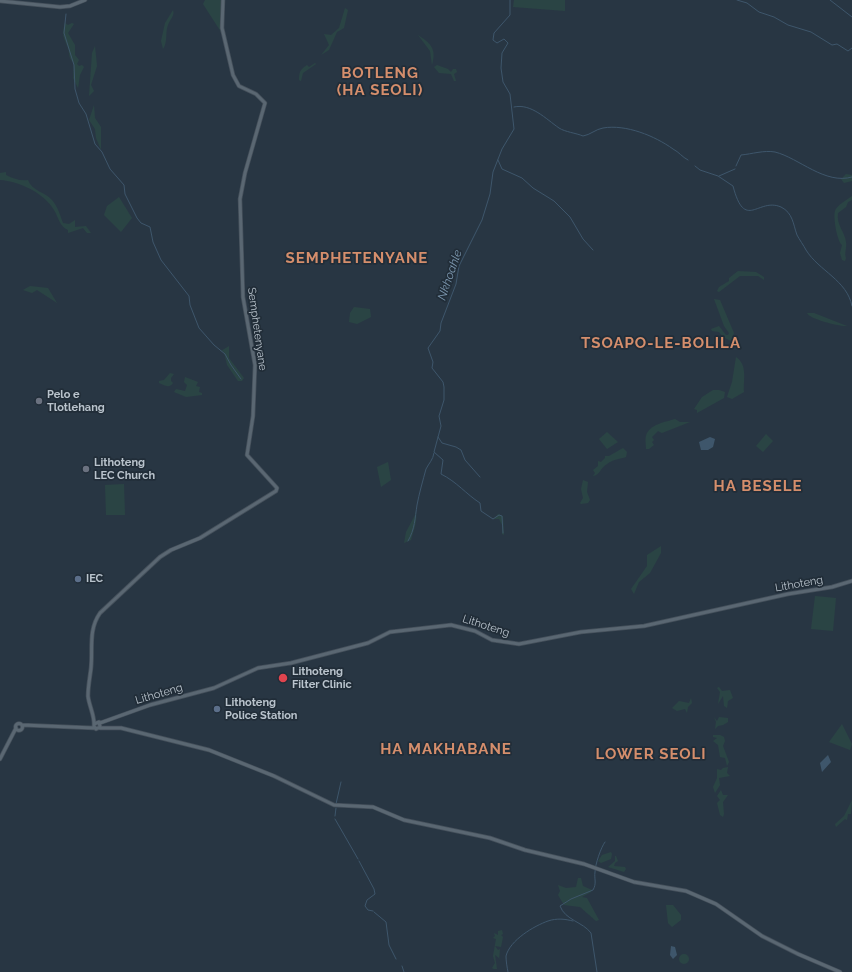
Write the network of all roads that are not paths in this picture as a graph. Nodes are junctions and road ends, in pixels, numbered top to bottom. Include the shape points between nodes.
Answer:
1 (85, 0) edge
2 (223, 0) edge
3 (0, 1) edge
4 (852, 581) edge
5 (97, 724) junction
6 (107, 727) junction
7 (100, 728) junction
8 (0, 758) edge
9 (840, 972) edge

1 - 3 main road via 60,7
2 - 5 main road, Semphetenyane via 222,28 233,75 239,86 256,94 265,103 242,189 241,275 255,365 253,416 247,455 277,488 218,527 160,557 100,613 95,622 91,641 92,666 88,697
4 - 5 main road, Lithoteng via 644,626 581,632 516,645 492,640 474,631 450,625 390,632 368,643 258,668 214,688 150,705
5 - 6 main road
5 - 7 main road
5 - 7 main road
5 - 8 main road via 20,728 12,736
6 - 7 main road
6 - 9 main road via 209,750 274,776 334,805 373,807 404,820 490,838 634,882 686,891 708,900 761,935

